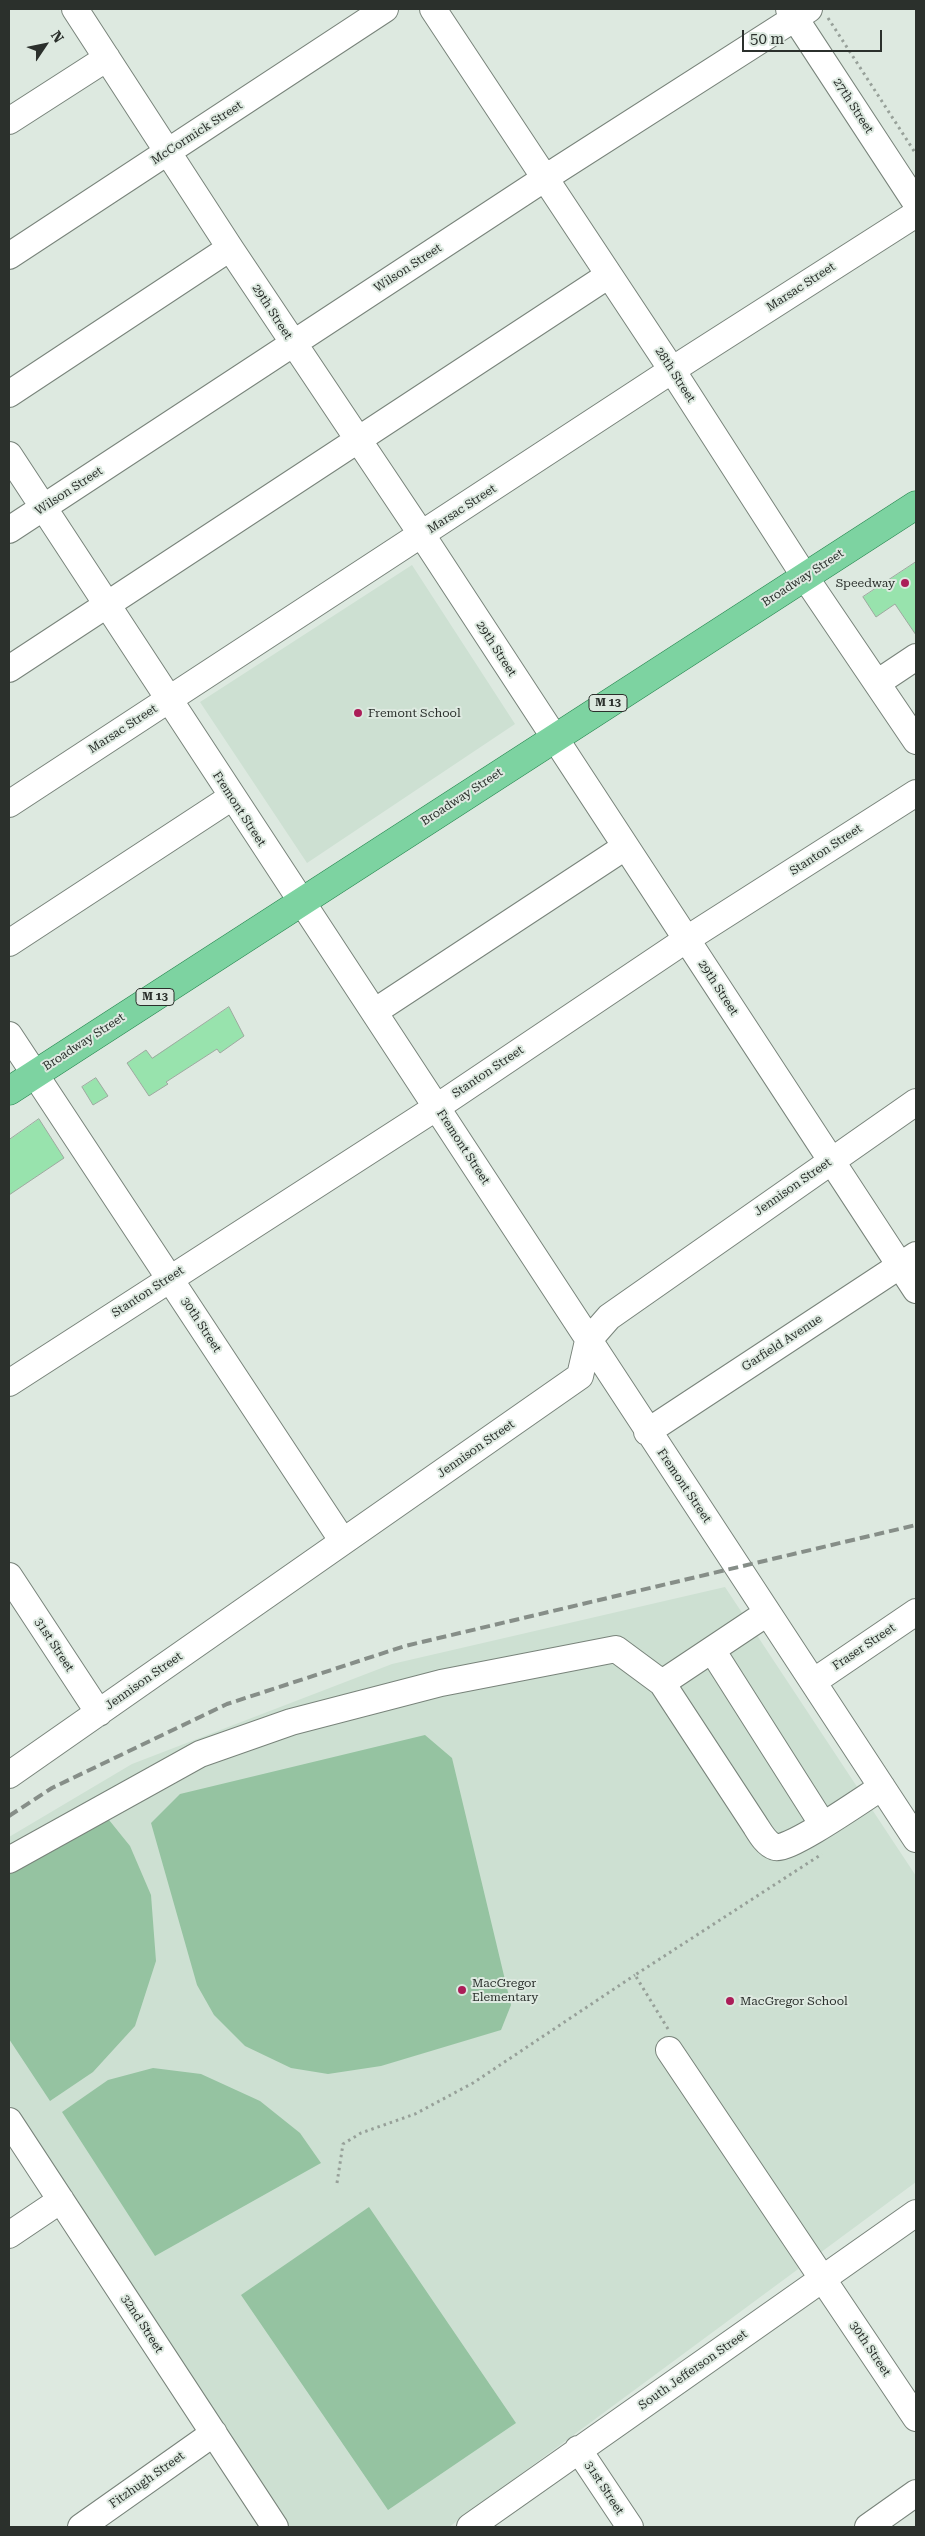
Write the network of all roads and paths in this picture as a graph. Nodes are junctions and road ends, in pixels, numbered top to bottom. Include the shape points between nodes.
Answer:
1 (75, 9) edge
2 (385, 9) edge
3 (433, 9) edge
4 (805, 13) edge
5 (107, 58) junction
6 (9, 121) edge
7 (168, 152) junction
8 (916, 154) edge
9 (544, 179) junction
10 (916, 203) edge
11 (916, 214) edge
12 (230, 248) junction
13 (9, 256) edge
14 (609, 275) junction
15 (293, 344) junction
16 (672, 370) junction
17 (9, 394) edge
18 (358, 441) junction
19 (9, 455) edge
20 (916, 504) edge
21 (43, 508) junction
22 (9, 530) edge
23 (422, 535) junction
24 (805, 577) junction
25 (106, 605) junction
26 (916, 657) edge
27 (9, 669) edge
28 (877, 683) junction
29 (168, 700) junction
30 (554, 738) junction
31 (916, 741) edge
32 (916, 792) edge
33 (232, 797) junction
34 (9, 804) edge
35 (625, 847) junction
36 (301, 903) junction
37 (687, 939) junction
38 (9, 943) edge
39 (374, 1012) junction
40 (9, 1035) edge
41 (34, 1074) junction
42 (9, 1091) edge
43 (916, 1102) edge
44 (437, 1107) junction
45 (830, 1161) junction
46 (908, 1260) edge
47 (170, 1279) junction
48 (916, 1290) edge
49 (588, 1341) junction
50 (9, 1383) edge
51 (647, 1432) junction
52 (342, 1540) junction
53 (9, 1576) edge
54 (916, 1612) edge
55 (767, 1613) junction
56 (712, 1650) junction
57 (813, 1682) junction
58 (662, 1683) junction
59 (99, 1714) junction
60 (9, 1775) edge
61 (882, 1787) junction
62 (823, 1825) junction
63 (916, 1839) edge
64 (824, 1852) dead end
65 (9, 1860) edge
66 (635, 1975) junction
67 (669, 2050) joint
68 (9, 2121) edge
69 (337, 2183) dead end
70 (61, 2200) junction
71 (916, 2214) edge
72 (9, 2235) edge
73 (824, 2280) junction
74 (916, 2418) edge
75 (214, 2434) junction
76 (578, 2449) junction
77 (916, 2493) edge
78 (81, 2527) edge
79 (274, 2527) edge
80 (470, 2527) edge
81 (630, 2527) edge
82 (868, 2527) edge

1 - 5 street, 29th Street
2 - 7 street, McCormick Street
3 - 9 street, 28th Street
4 - 8 path
4 - 9 street, Wilson Street
4 - 10 street, 27th Street
5 - 6 street
5 - 7 street, 29th Street
7 - 12 street, 29th Street
7 - 13 street, McCormick Street
9 - 14 street, 28th Street
9 - 15 street, Wilson Street
11 - 16 street, Marsac Street
12 - 15 street, 29th Street
12 - 17 street
14 - 16 street, 28th Street
14 - 18 street
15 - 18 street, 29th Street
15 - 21 street, Wilson Street
16 - 23 street, Marsac Street
16 - 24 street, 28th Street
18 - 23 street, 29th Street
18 - 25 street
19 - 21 street, Fremont Street
20 - 24 main road, Broadway Street / M 13
21 - 22 street, Wilson Street
21 - 25 street, Fremont Street
23 - 29 street, Marsac Street
23 - 30 street, 29th Street
24 - 28 street, 28th Street
24 - 30 main road, Broadway Street / M 13
25 - 27 street
25 - 29 street, Fremont Street
26 - 28 street
28 - 31 street, 28th Street
29 - 33 street, Fremont Street
29 - 34 street, Marsac Street
30 - 35 street, 29th Street
30 - 36 main road, Broadway Street / M 13
32 - 37 street, Stanton Street
33 - 36 street, Fremont Street
33 - 38 street
35 - 37 street, 29th Street
35 - 39 street
36 - 39 street, Fremont Street
36 - 41 main road, Broadway Street / M 13
37 - 44 street, Stanton Street
37 - 45 street, 29th Street
39 - 44 street, Fremont Street
40 - 41 street, 30th Street
41 - 42 main road, Broadway Street / M 13
41 - 47 street, 30th Street
43 - 45 street, Jennison Street
44 - 47 street, Stanton Street
44 - 49 street, Fremont Street
45 - 46 street, 29th Street
45 - 49 street, Jennison Street via 609,1317
46 - 48 street, 29th Street
46 - 51 street, Garfield Avenue
47 - 50 street, Stanton Street
47 - 52 street, 30th Street
49 - 51 street, Fremont Street
49 - 52 street, Jennison Street via 580,1376
51 - 55 street, Fremont Street
52 - 59 street, Jennison Street
53 - 59 street, 31st Street
54 - 57 street, Fraser Street
55 - 56 street
55 - 57 street, Fremont Street
56 - 58 street
56 - 62 street
57 - 61 street, Fremont Street
58 - 62 street via 766,1842 781,1848
58 - 65 street via 616,1649 441,1682 292,1722 200,1754
59 - 60 street, Jennison Street
61 - 62 street
61 - 63 street, Fremont Street
64 - 66 path
66 - 67 path via 668,2026
66 - 69 path via 473,2083 415,2114 362,2133 343,2144
67 - 73 street, 30th Street
68 - 70 street, 32nd Street
70 - 72 street
70 - 75 street, 32nd Street
71 - 73 street, South Jefferson Street
73 - 74 street, 30th Street
73 - 76 street, South Jefferson Street
75 - 78 street, Fitzhugh Street
75 - 79 street, 32nd Street
76 - 80 street, South Jefferson Street
76 - 81 street, 31st Street
77 - 82 street

